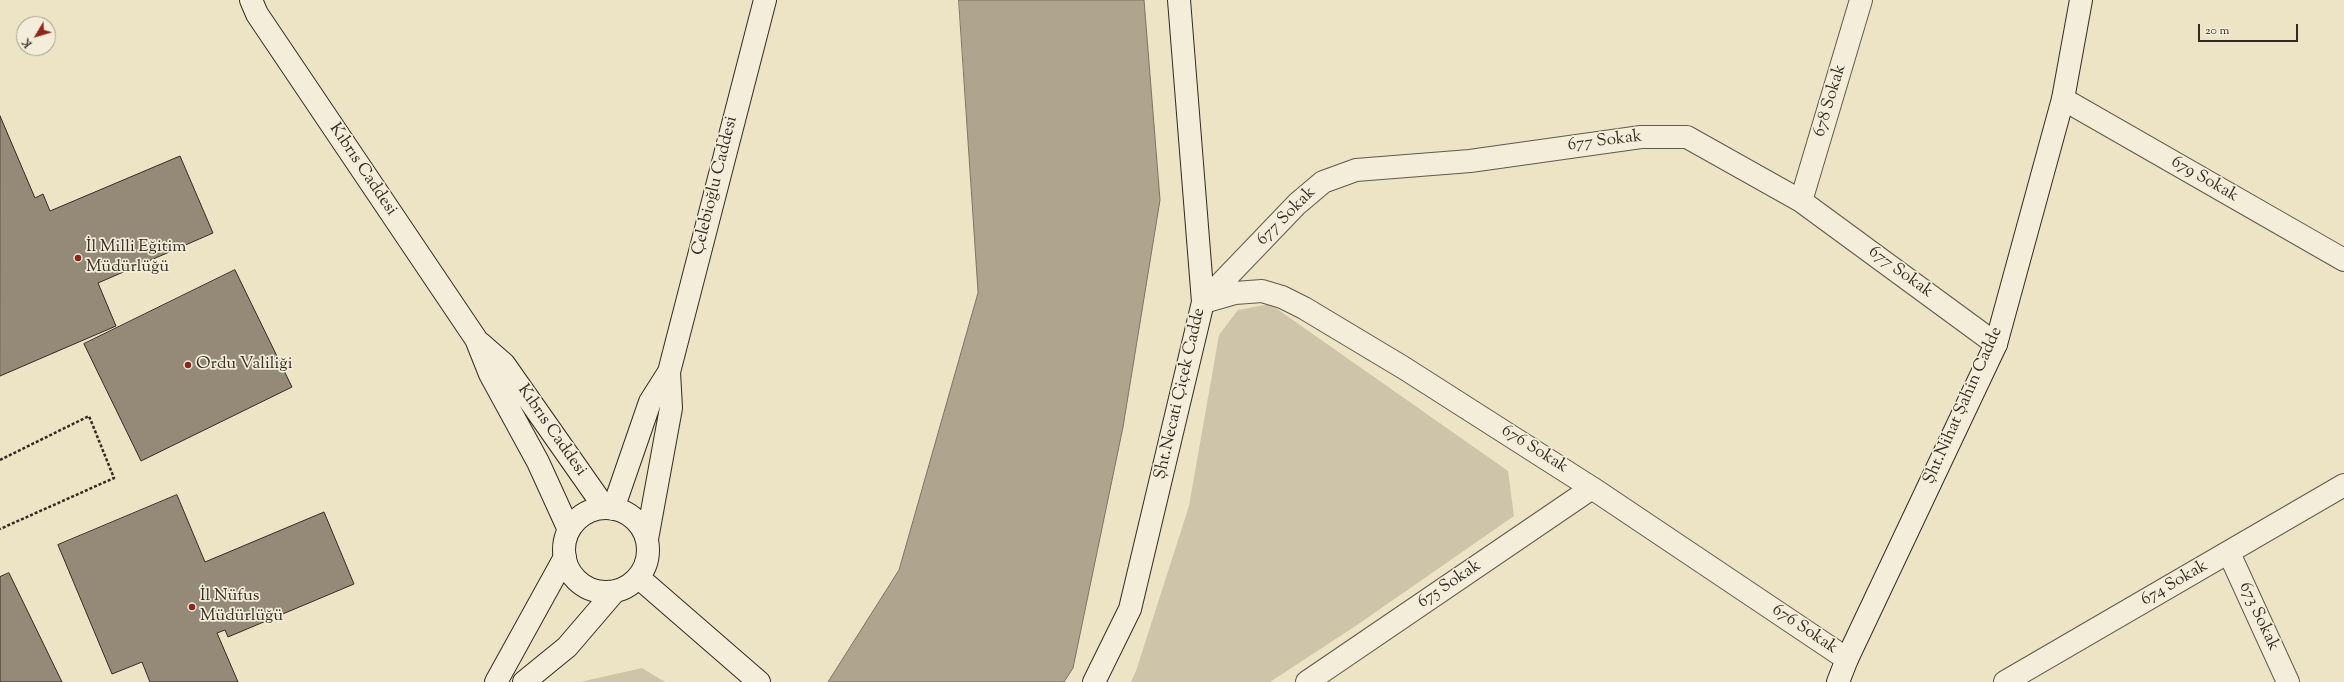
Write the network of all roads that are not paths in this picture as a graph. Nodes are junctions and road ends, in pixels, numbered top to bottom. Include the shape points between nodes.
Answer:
1 (251, 0) edge
2 (765, 0) edge
3 (1179, 0) edge
4 (1861, 0) edge
5 (2081, 0) edge
6 (2063, 99) junction
7 (1801, 201) junction
8 (2344, 260) edge
9 (1203, 302) junction
10 (476, 339) junction
11 (1996, 344) junction
12 (669, 372) junction
13 (2344, 485) edge
14 (1592, 488) junction
15 (609, 509) junction
16 (569, 530) junction
17 (647, 539) junction
18 (2229, 553) junction
19 (565, 557) junction
20 (638, 577) junction
21 (615, 591) junction
22 (1847, 659) junction
23 (496, 682) edge
24 (524, 682) edge
25 (760, 682) edge
26 (1094, 682) edge
27 (1307, 682) edge
28 (1838, 682) edge
29 (2005, 682) edge
30 (2288, 682) edge

1 - 10 street, Kıbrıs Caddesi via 257,14
2 - 12 street, Çelebioğlu Caddesi
3 - 9 street, Şht.Necati Çiçek Cadde
4 - 7 street, 678 Sokak
5 - 6 street, Şht.Nihat Şahin Cadde
6 - 8 street, 679 Sokak
6 - 11 street, Şht.Nihat Şahin Cadde
7 - 9 street, 677 Sokak via 1687,136 1641,137 1470,161 1356,170 1323,182 1307,195
7 - 11 street, 677 Sokak
9 - 14 street, 676 Sokak via 1235,293 1262,291 1282,297 1355,338
9 - 26 street, Şht.Necati Çiçek Cadde via 1130,609
10 - 15 street, Kıbrıs Caddesi via 504,364
10 - 16 street, Kıbrıs Caddesi via 490,374 538,462
11 - 22 street, Şht.Nihat Şahin Cadde
12 - 15 street, Çelebioğlu Caddesi via 650,402
12 - 17 street, Çelebioğlu Caddesi via 671,408
13 - 18 street, 674 Sokak
14 - 22 street, 676 Sokak
14 - 27 street, 675 Sokak
15 - 16 street via 591,511 578,518
15 - 17 street via 631,517 641,527
16 - 19 street via 565,543
17 - 20 street via 645,566
18 - 29 street, 674 Sokak
18 - 30 street, 673 Sokak
19 - 21 street via 570,571 578,581 602,592
19 - 23 street
20 - 21 street
20 - 25 street
21 - 24 street via 567,647
22 - 28 street, Şht.Nihat Şahin Cadde

